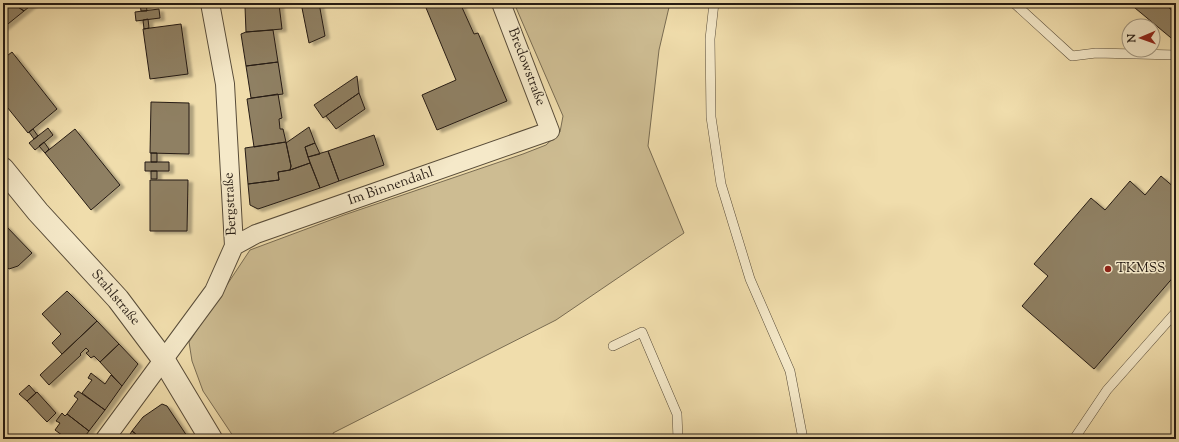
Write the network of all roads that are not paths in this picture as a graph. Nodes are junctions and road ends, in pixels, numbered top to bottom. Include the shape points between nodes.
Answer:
1 (210, 3) edge
2 (501, 3) edge
3 (714, 3) edge
4 (1014, 3) edge
5 (1176, 55) edge
6 (550, 131) joint
7 (3, 169) edge
8 (234, 246) junction
9 (1176, 312) edge
10 (613, 346) dead end
11 (163, 359) junction
12 (105, 439) edge
13 (212, 439) edge
14 (678, 439) edge
15 (804, 439) edge
16 (1074, 439) edge

1 - 8 street, Bergstraße via 225,84
2 - 6 street, Bredowstraße
3 - 15 lane via 710,39 710,117 721,184 750,279 790,371
4 - 5 lane via 1072,56 1096,53
6 - 8 street, Im Binnendahl via 256,234
7 - 11 street, Stahlstraße via 38,212 118,299
8 - 11 street, Bergstraße via 214,291
9 - 16 lane via 1107,390
10 - 14 lane via 642,332 678,414
11 - 12 street, Bergstraße
11 - 13 street, Stahlstraße

